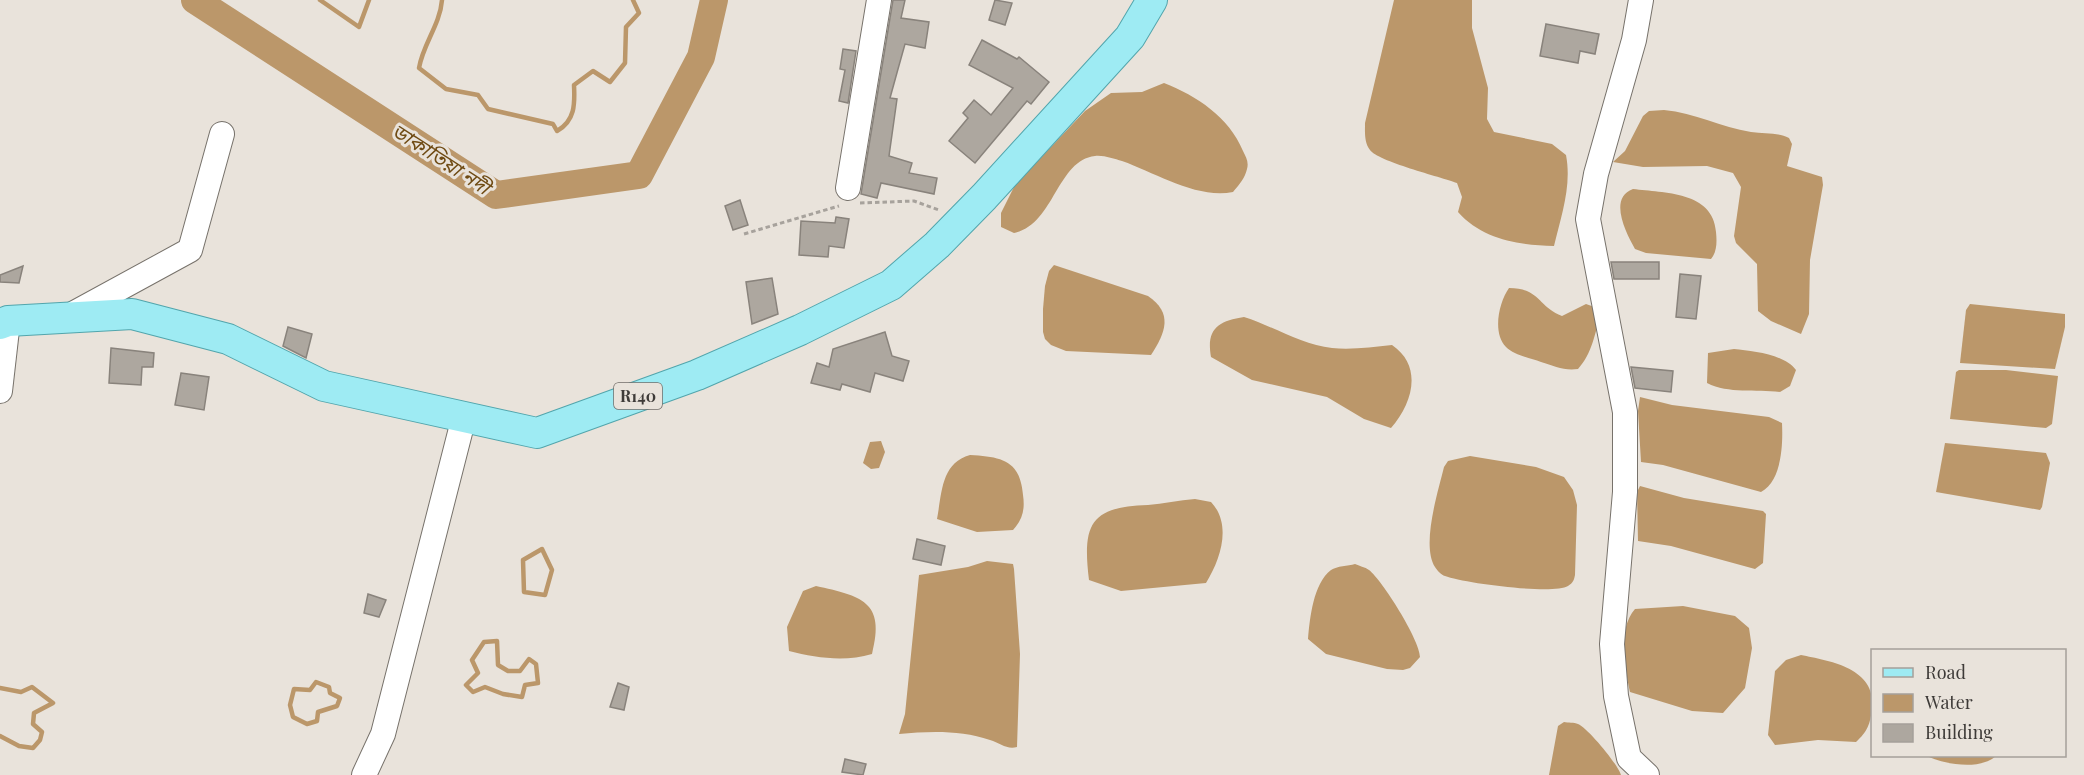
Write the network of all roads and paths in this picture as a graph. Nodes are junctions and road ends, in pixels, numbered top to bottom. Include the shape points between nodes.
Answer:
1 (879, 0) edge
2 (1152, 0) edge
3 (1641, 0) edge
4 (222, 134) dead end
5 (848, 199) junction
6 (964, 218) junction
7 (744, 234) dead end
8 (67, 317) junction
9 (4, 323) edge
10 (0, 391) edge
11 (464, 417) junction
12 (364, 775) edge
13 (1647, 775) edge

1 - 5 street
2 - 6 main road, R140 via 1130,37
3 - 13 street via 1588,219 1625,412 1625,492 1612,644 1616,696 1629,758
4 - 8 street via 190,250
5 - 6 path via 914,201
5 - 7 path
6 - 11 main road, R140 via 891,285 698,375 537,433
8 - 9 main road, R140
8 - 11 main road, R140 via 132,314 228,339 324,386
9 - 10 street
11 - 12 street via 383,734

